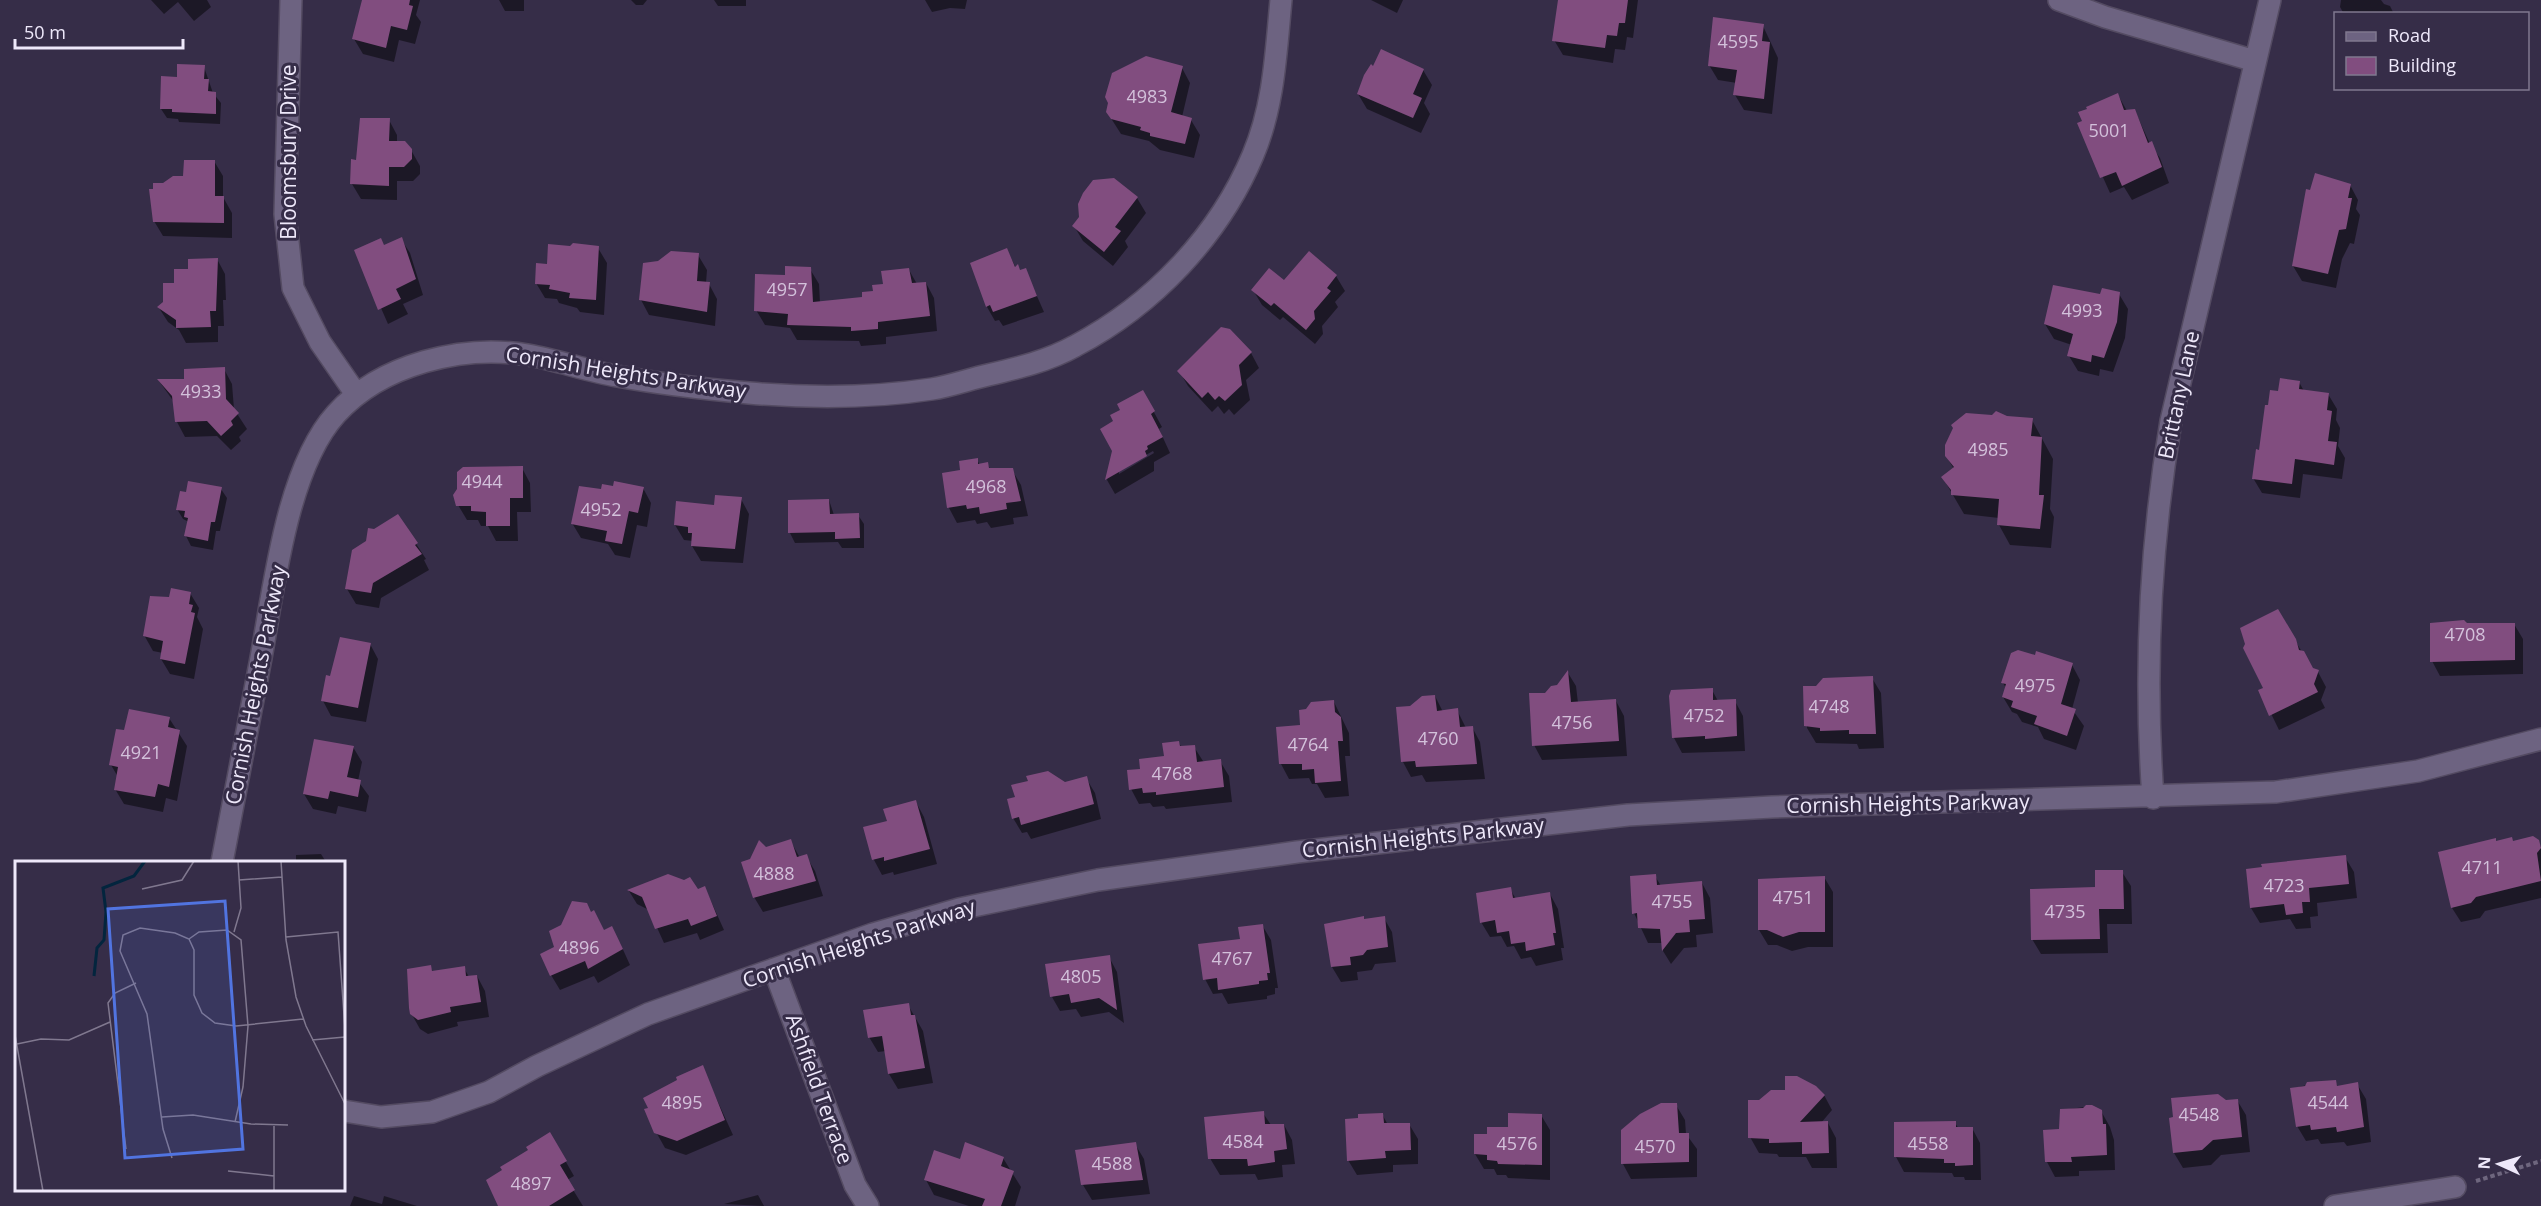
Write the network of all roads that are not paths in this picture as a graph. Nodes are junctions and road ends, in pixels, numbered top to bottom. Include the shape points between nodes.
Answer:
1 (291, 0) edge
2 (1281, 0) edge
3 (2059, 0) edge
4 (2270, 0) edge
5 (2255, 61) junction
6 (356, 394) junction
7 (2541, 739) edge
8 (2153, 798) junction
9 (222, 861) edge
10 (774, 969) junction
11 (345, 1111) edge
12 (2455, 1187) road end
13 (868, 1206) edge
14 (2335, 1206) edge

1 - 6 street, Bloomsbury Drive via 285,214 293,288 320,342
2 - 6 street, Cornish Heights Parkway via 1273,91 1255,151 1234,196 1201,242 1165,281 1126,315 1073,348 1030,365 932,389 842,396 750,393 616,376 525,354 477,352 426,360
3 - 5 street
4 - 5 street, Brittany Lane
5 - 8 street, Brittany Lane via 2171,421 2161,485 2150,609
6 - 9 street, Cornish Heights Parkway via 333,417 317,441 283,539
7 - 8 street, Cornish Heights Parkway via 2418,771 2359,780 2276,792
8 - 10 street, Cornish Heights Parkway via 1772,807 1628,815 1297,852 1098,880 959,909
10 - 11 street, Cornish Heights Parkway via 648,1014 489,1092 432,1112 381,1117
10 - 13 street, Ashfield Terrace via 855,1185
12 - 14 street

